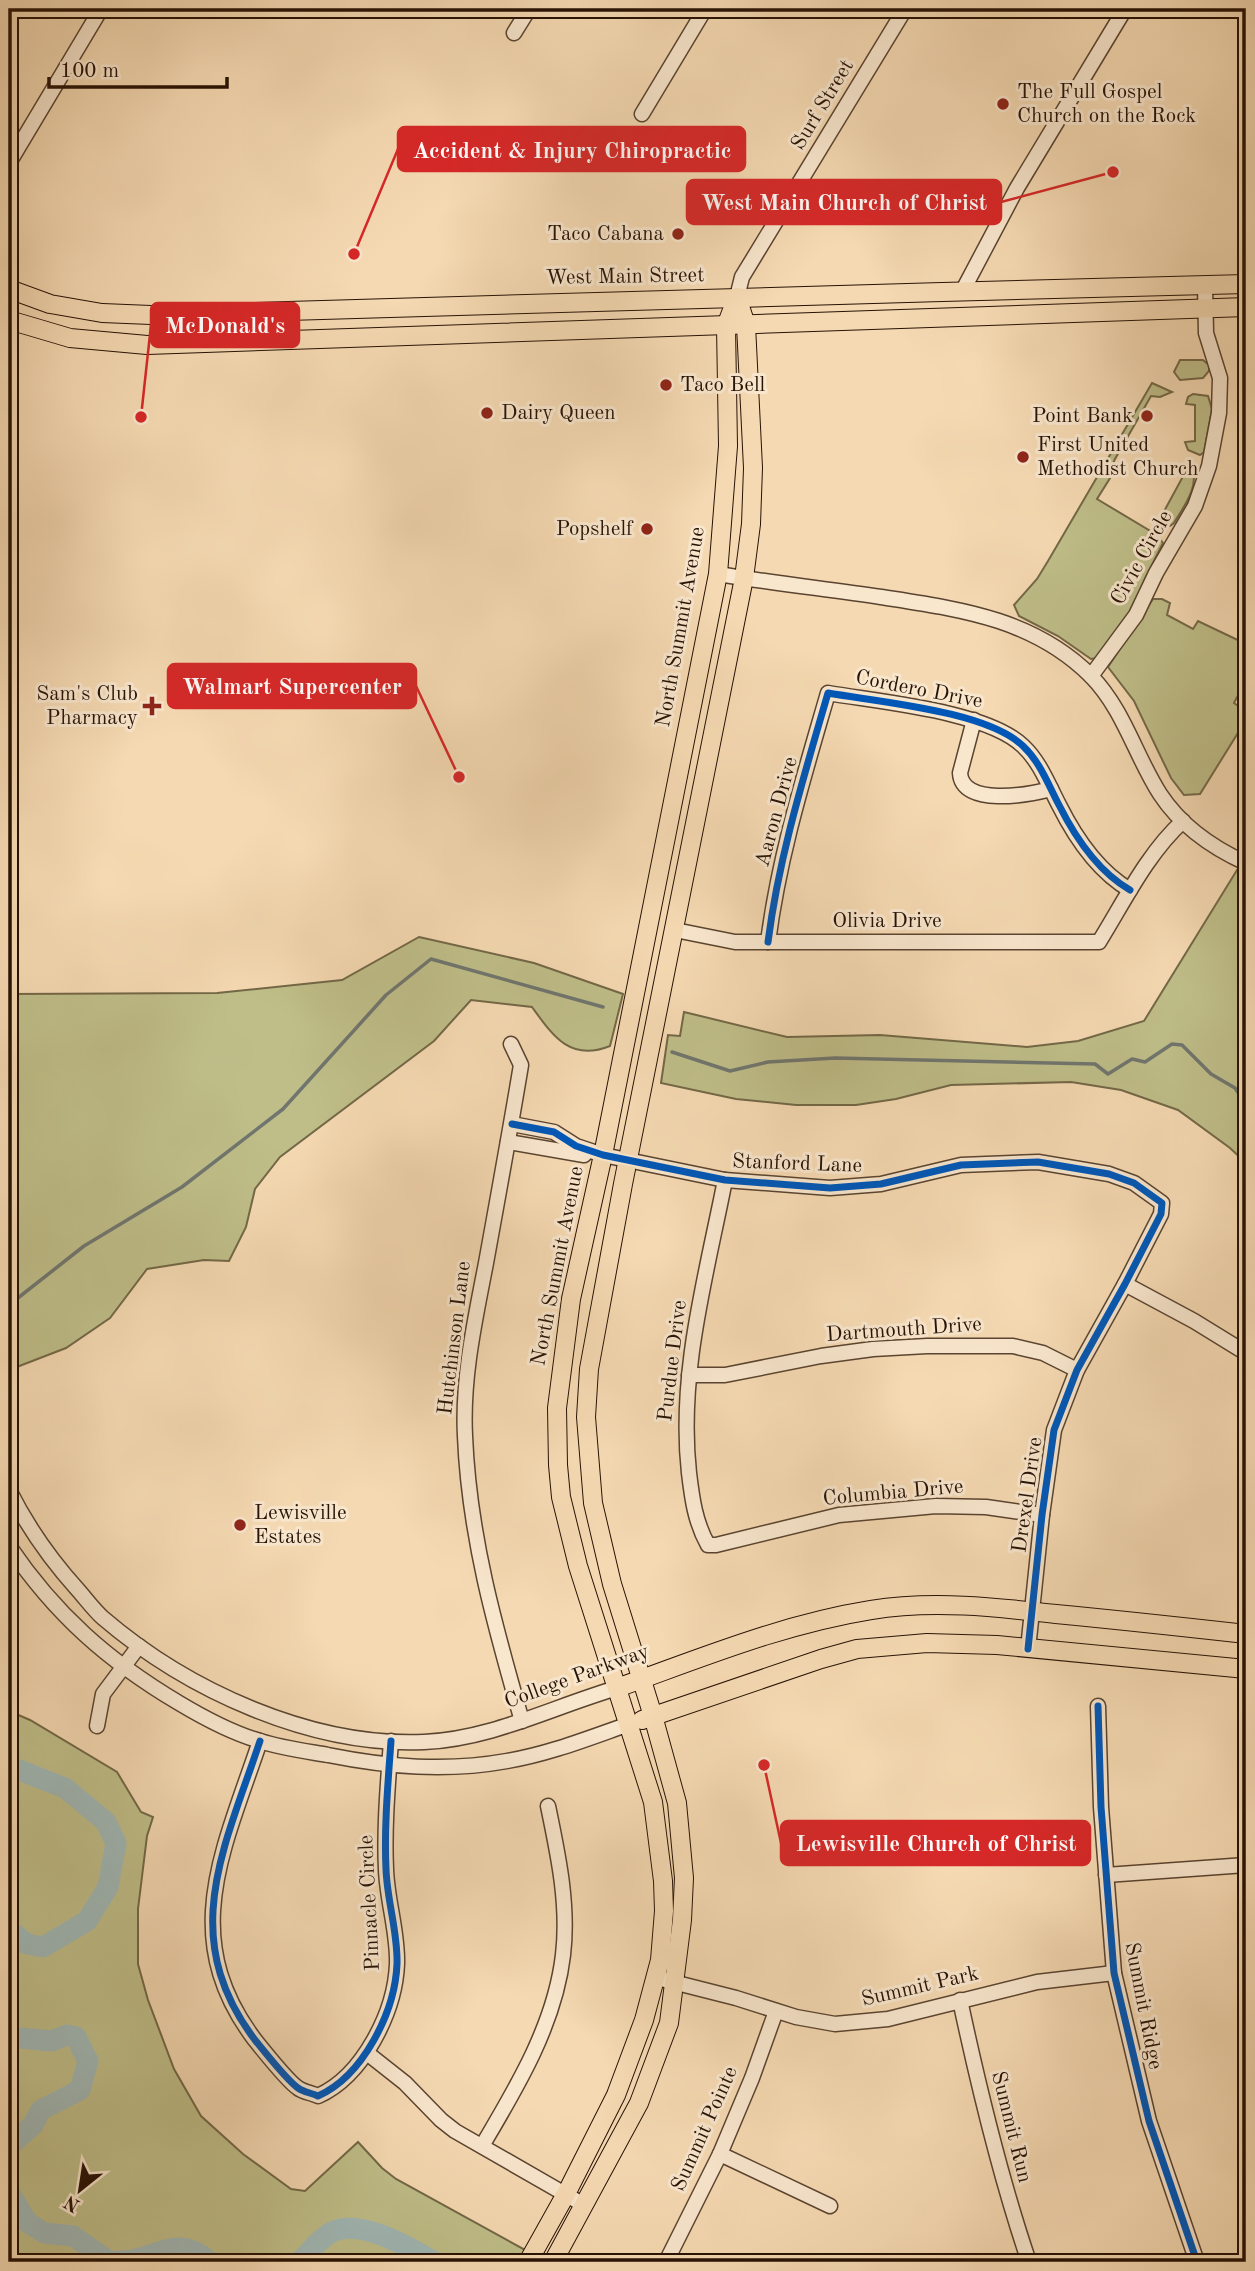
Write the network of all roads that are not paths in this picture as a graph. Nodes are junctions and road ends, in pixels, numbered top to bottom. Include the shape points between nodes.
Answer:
1 (101, 9) edge
2 (529, 9) edge
3 (705, 9) edge
4 (905, 9) edge
5 (1125, 9) edge
6 (514, 33) dead end
7 (642, 114) dead end
8 (9, 163) edge
9 (1246, 284) edge
10 (1205, 285) junction
11 (9, 289) edge
12 (962, 292) junction
13 (737, 297) junction
14 (1246, 307) edge
15 (1206, 309) junction
16 (211, 313) junction
17 (9, 320) edge
18 (746, 325) junction
19 (726, 326) junction
20 (212, 344) junction
21 (718, 574) junction
22 (744, 578) junction
23 (1091, 676) junction
24 (828, 693) joint
25 (974, 720) junction
26 (1051, 789) junction
27 (1183, 821) junction
28 (1246, 863) edge
29 (1130, 890) junction
30 (675, 930) junction
31 (644, 941) junction
32 (768, 942) junction
33 (511, 1044) dead end
34 (512, 1124) junction
35 (508, 1142) junction
36 (603, 1155) junction
37 (628, 1160) junction
38 (725, 1180) junction
39 (1162, 1203) joint
40 (1125, 1284) junction
41 (1246, 1353) edge
42 (1077, 1370) junction
43 (689, 1376) junction
44 (9, 1490) edge
45 (1042, 1515) junction
46 (708, 1545) joint
47 (9, 1546) edge
48 (1031, 1611) junction
49 (1246, 1634) edge
50 (139, 1646) junction
51 (1028, 1649) junction
52 (122, 1667) junction
53 (1246, 1669) edge
54 (642, 1679) junction
55 (617, 1688) junction
56 (1098, 1706) dead end
57 (653, 1716) junction
58 (522, 1721) junction
59 (629, 1724) junction
60 (97, 1726) dead end
61 (260, 1741) junction
62 (391, 1741) junction
63 (389, 1766) junction
64 (548, 1806) dead end
65 (1246, 1865) edge
66 (1106, 1875) junction
67 (1114, 1973) junction
68 (656, 1978) junction
69 (675, 1983) junction
70 (960, 2000) junction
71 (776, 2011) junction
72 (366, 2053) junction
73 (482, 2146) junction
74 (720, 2154) junction
75 (566, 2194) junction
76 (584, 2205) junction
77 (830, 2206) dead end
78 (528, 2262) edge
79 (553, 2262) edge
80 (666, 2262) edge
81 (1029, 2262) edge
82 (1197, 2262) edge

1 - 8 street
2 - 6 street
3 - 7 street
4 - 13 street, Surf Street via 743,277
5 - 12 street via 1017,188
9 - 10 main road, West Main Street
10 - 12 main road, West Main Street
10 - 15 street, Civic Circle
11 - 16 main road, West Main Street via 50,304 102,313
12 - 13 main road, West Main Street
13 - 16 main road, West Main Street
13 - 18 main road
13 - 19 main road, North Summit Avenue
14 - 15 main road
15 - 18 main road
15 - 23 street, Civic Circle via 1206,333 1220,378 1209,466 1195,506 1136,615
16 - 20 main road
17 - 20 main road via 79,340
18 - 19 main road
18 - 22 main road via 753,468
19 - 20 main road
19 - 21 main road, North Summit Avenue via 728,446
21 - 22 street
21 - 31 main road, North Summit Avenue
22 - 23 street via 965,610 1029,632
22 - 30 main road
23 - 27 street via 1123,719 1161,795
24 - 25 street, Cordero Drive
24 - 32 street, Aaron Drive via 789,828
25 - 26 street, Cordero Drive via 1024,747
25 - 26 street via 960,773 967,790 1022,794
26 - 29 street, Cordero Drive via 1089,853
27 - 28 street
27 - 29 street via 1158,847
29 - 32 street, Olivia Drive via 1099,942
30 - 31 main road
30 - 32 street, Olivia Drive via 721,941
30 - 37 main road
31 - 36 main road, North Summit Avenue
33 - 34 street, Hutchinson Lane via 521,1065
34 - 35 street, Hutchinson Lane
34 - 36 street, Stanford Lane via 554,1132
35 - 36 street, Stanford Lane
35 - 58 street, Hutchinson Lane via 476,1308 464,1435 479,1560
36 - 37 street, Stanford Lane
36 - 55 main road, North Summit Avenue via 571,1299 556,1408 561,1497
37 - 38 street, Stanford Lane
37 - 54 main road via 589,1369 586,1418 593,1503
38 - 39 street, Stanford Lane via 830,1188 881,1184 961,1166 1038,1161 1109,1174 1134,1183
38 - 43 street, Purdue Drive
39 - 40 street, Drexel Drive via 1161,1214
40 - 41 street
40 - 42 street, Drexel Drive
42 - 43 street, Dartmouth Drive via 1043,1353 1013,1346 927,1346 847,1353 725,1375
42 - 45 street, Drexel Drive via 1052,1440
43 - 46 street, Purdue Drive via 685,1435 691,1493
44 - 50 street, College Parkway via 52,1561 102,1616
45 - 46 street, Columbia Drive via 936,1506 839,1515
45 - 48 street, Drexel Drive
47 - 52 street via 55,1606
48 - 49 main road, College Parkway
48 - 51 street, Drexel Drive
48 - 54 main road, College Parkway via 926,1605 873,1609 806,1623
50 - 52 street
50 - 62 street, College Parkway via 201,1686 268,1713 323,1731
51 - 53 main road
51 - 57 main road via 963,1642 857,1649
52 - 60 street via 103,1694
52 - 61 street via 198,1714
54 - 55 main road, College Parkway
54 - 57 main road
55 - 58 street, College Parkway
55 - 59 main road, North Summit Avenue
56 - 66 street, Summit Ridge
57 - 59 main road
57 - 69 main road via 677,1803 682,1853 684,1891
58 - 62 street, College Parkway via 469,1737
59 - 63 street via 508,1761 446,1768
59 - 68 main road, North Summit Avenue via 653,1802 663,1881
61 - 63 street
61 - 72 street, Pinnacle Circle via 215,1882 212,1937 221,1977 240,2020 297,2088 318,2096 331,2090
62 - 63 street, Pinnacle Circle
63 - 72 street, Pinnacle Circle via 386,1885 397,1965 380,2030
64 - 73 street via 565,1914 555,1997 519,2084
65 - 66 street
66 - 67 street, Summit Ridge
67 - 70 street, Summit Park via 1037,1982
67 - 82 street, Summit Ridge via 1149,2121
68 - 69 street, Summit Park
68 - 75 main road, North Summit Avenue via 616,2095
69 - 71 street, Summit Park
69 - 76 main road via 669,2023 639,2103
70 - 71 street, Summit Park via 854,2024 816,2022
70 - 81 street, Summit Run via 978,2084
71 - 74 street, Summit Pointe
72 - 73 street via 405,2083 441,2120
73 - 75 street
74 - 77 street
74 - 80 street, Summit Pointe
75 - 76 street
75 - 78 main road, North Summit Avenue
76 - 79 main road

